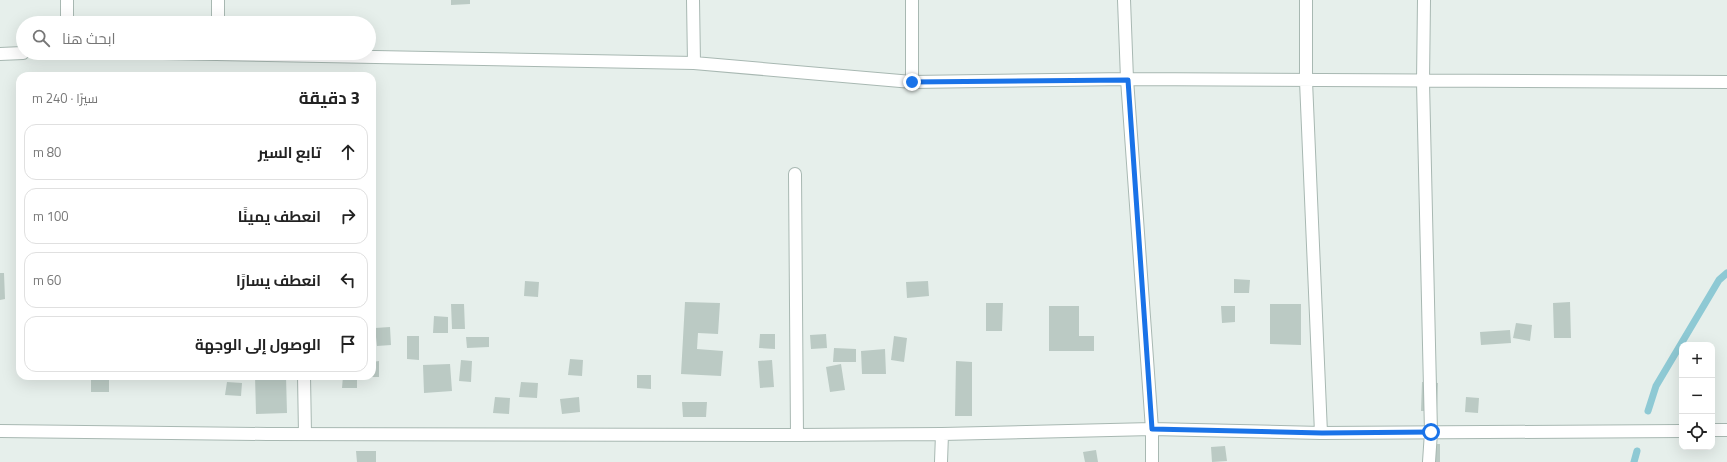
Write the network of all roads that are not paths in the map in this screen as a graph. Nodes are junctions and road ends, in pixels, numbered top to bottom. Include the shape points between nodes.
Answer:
1 (67, 0) edge
2 (218, 0) edge
3 (693, 0) edge
4 (912, 0) edge
5 (1124, 0) edge
6 (1306, 0) edge
7 (1424, 0) edge
8 (67, 16) edge
9 (218, 16) edge
10 (16, 53) edge
11 (0, 54) edge
12 (376, 57) edge
13 (694, 63) junction
14 (1128, 80) junction
15 (1306, 81) junction
16 (912, 82) junction
17 (1423, 82) junction
18 (1727, 82) edge
19 (795, 174) dead end
20 (304, 380) edge
21 (1152, 429) junction
22 (1715, 430) edge
23 (1727, 430) edge
24 (0, 431) edge
25 (1679, 431) edge
26 (1431, 432) junction
27 (1322, 433) junction
28 (304, 434) junction
29 (797, 434) junction
30 (942, 434) junction
31 (941, 462) edge
32 (1152, 462) edge
33 (1429, 462) edge

1 - 8 street
2 - 9 street
3 - 13 street
4 - 16 street
5 - 14 street
6 - 15 street
7 - 17 street
10 - 11 street
12 - 13 street
13 - 16 street
14 - 15 street
14 - 16 street
14 - 21 street
15 - 17 street
15 - 27 street
17 - 18 street
17 - 26 street
19 - 29 street
20 - 28 street
21 - 27 street
21 - 30 street
21 - 32 street
22 - 23 street
24 - 28 street
25 - 26 street
26 - 27 street
26 - 33 street
28 - 29 street
29 - 30 street
30 - 31 street

